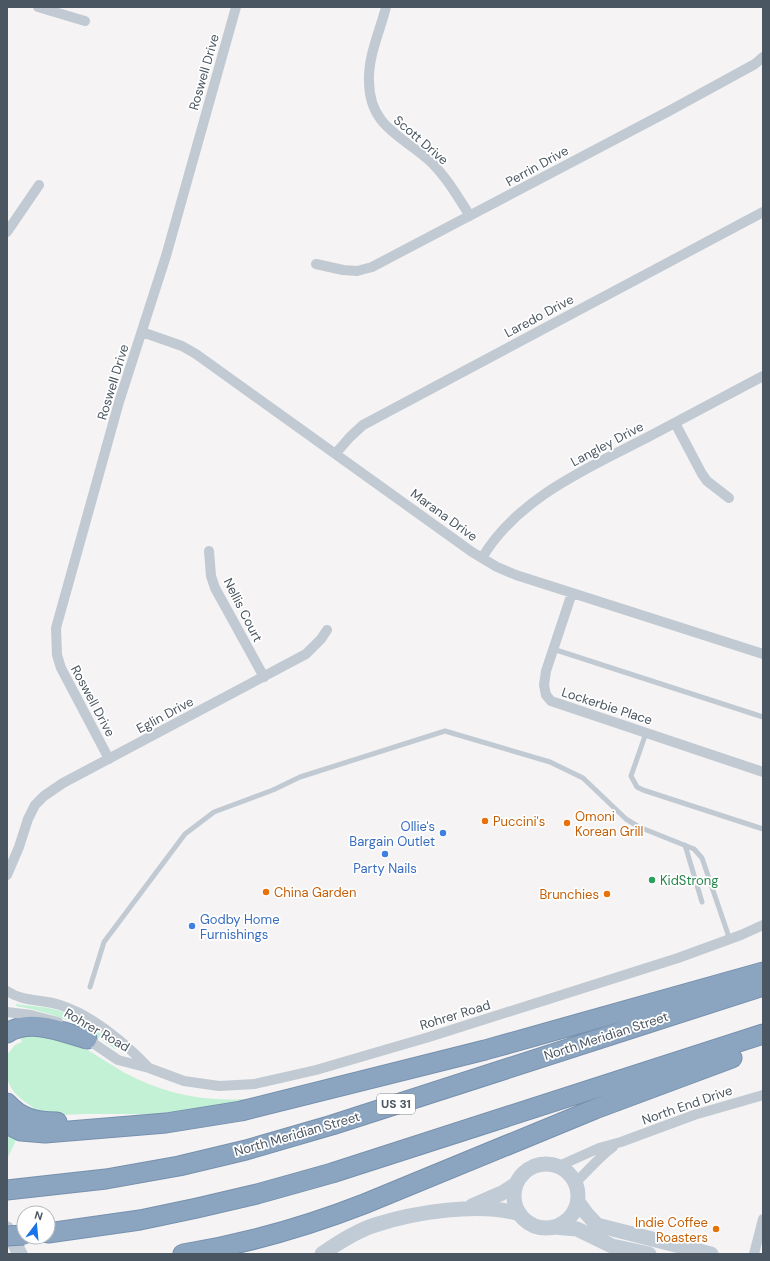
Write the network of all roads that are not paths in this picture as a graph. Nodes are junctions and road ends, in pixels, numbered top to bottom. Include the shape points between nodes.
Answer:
1 (38, 7) edge
2 (236, 7) edge
3 (386, 7) edge
4 (85, 21) dead end
5 (763, 57) edge
6 (39, 185) dead end
7 (763, 212) edge
8 (470, 216) junction
9 (7, 232) edge
10 (316, 264) dead end
11 (142, 332) junction
12 (763, 376) edge
13 (675, 423) junction
14 (336, 454) junction
15 (729, 498) dead end
16 (209, 551) dead end
17 (482, 558) junction
18 (572, 593) junction
19 (327, 630) dead end
20 (553, 649) junction
21 (763, 654) edge
22 (264, 676) junction
23 (763, 717) edge
24 (646, 733) junction
25 (109, 759) junction
26 (763, 772) edge
27 (763, 829) edge
28 (685, 845) junction
29 (7, 875) edge
30 (702, 902) dead end
31 (763, 925) edge
32 (730, 940) junction
33 (763, 972) edge
34 (763, 986) edge
35 (90, 987) dead end
36 (7, 991) edge
37 (7, 1012) edge
38 (7, 1033) edge
39 (763, 1034) edge
40 (87, 1039) junction
41 (763, 1042) edge
42 (149, 1068) junction
43 (763, 1095) edge
44 (7, 1104) edge
45 (7, 1124) edge
46 (94, 1128) junction
47 (620, 1143) junction
48 (559, 1166) junction
49 (576, 1182) junction
50 (516, 1184) junction
51 (14, 1190) edge
52 (578, 1202) junction
53 (458, 1210) junction
54 (520, 1214) junction
55 (763, 1219) edge
56 (553, 1227) junction
57 (7, 1229) edge
58 (56, 1232) edge
59 (695, 1252) edge
60 (20, 1254) edge
61 (183, 1254) edge
62 (322, 1254) edge
63 (649, 1254) edge
64 (711, 1254) edge
65 (754, 1254) edge

1 - 4 street
2 - 11 street, Roswell Drive
3 - 8 street, Scott Drive via 369,69 371,97 376,111 392,133 431,162 453,189
5 - 8 street, Perrin Drive via 755,64 669,112
6 - 9 street
7 - 14 street, Laredo Drive via 363,425
8 - 10 street, Perrin Drive via 372,268 358,271 343,270
11 - 14 street, Marana Drive via 182,346 196,354
11 - 25 street, Roswell Drive via 117,409 56,628 57,656 61,668
12 - 13 street, Langley Drive
13 - 15 street via 702,474
13 - 17 street, Langley Drive via 583,470 526,507 490,544
14 - 17 street, Marana Drive
16 - 22 street, Nellis Court via 215,588
17 - 18 street, Marana Drive via 516,575
18 - 20 street, Lockerbie Place
18 - 21 street, Marana Drive
19 - 22 street, Eglin Drive via 306,654
20 - 23 lane
20 - 24 street, Lockerbie Place via 544,685 546,695 551,701
22 - 25 street, Eglin Drive
24 - 26 street, Lockerbie Place
24 - 27 lane via 631,776 636,787
25 - 29 street, Eglin Drive via 63,784 39,801 30,814
28 - 30 lane
28 - 32 lane via 694,849 702,858
28 - 35 lane via 639,828 583,778 550,762 445,731 300,778 214,812 185,834 104,942
31 - 32 street, Rohrer Road
32 - 42 street, Rohrer Road via 449,1031 281,1079 246,1085 212,1086 184,1081
33 - 46 highway via 485,1050 264,1105 183,1121
34 - 51 highway, North Meridian Street / US 31 via 332,1125 246,1150 114,1178
36 - 42 street, Rohrer Road via 18,997 58,1004 81,1014 130,1049
37 - 40 street, Rohrer Road via 60,1022
38 - 40 highway via 32,1026
39 - 58 highway via 346,1168 257,1194 140,1220
40 - 42 street, Rohrer Road via 118,1060
41 - 61 highway via 751,1052 632,1094 341,1213 269,1236
43 - 47 street, North End Drive via 694,1115
44 - 46 highway via 13,1110 35,1121
45 - 46 highway via 32,1133
47 - 48 street, North End Drive via 599,1148
47 - 49 street, North End Drive via 602,1155
48 - 49 street via 572,1175
48 - 50 street via 549,1163 538,1164 521,1175
49 - 52 street
50 - 53 street via 502,1194
50 - 54 street via 515,1204
52 - 56 street via 570,1218
52 - 59 street via 597,1225
53 - 54 street via 495,1209
53 - 62 street via 409,1216 375,1225 341,1241
54 - 56 street via 534,1226
55 - 65 street
56 - 63 street via 576,1229 612,1246
57 - 60 street
59 - 64 street

